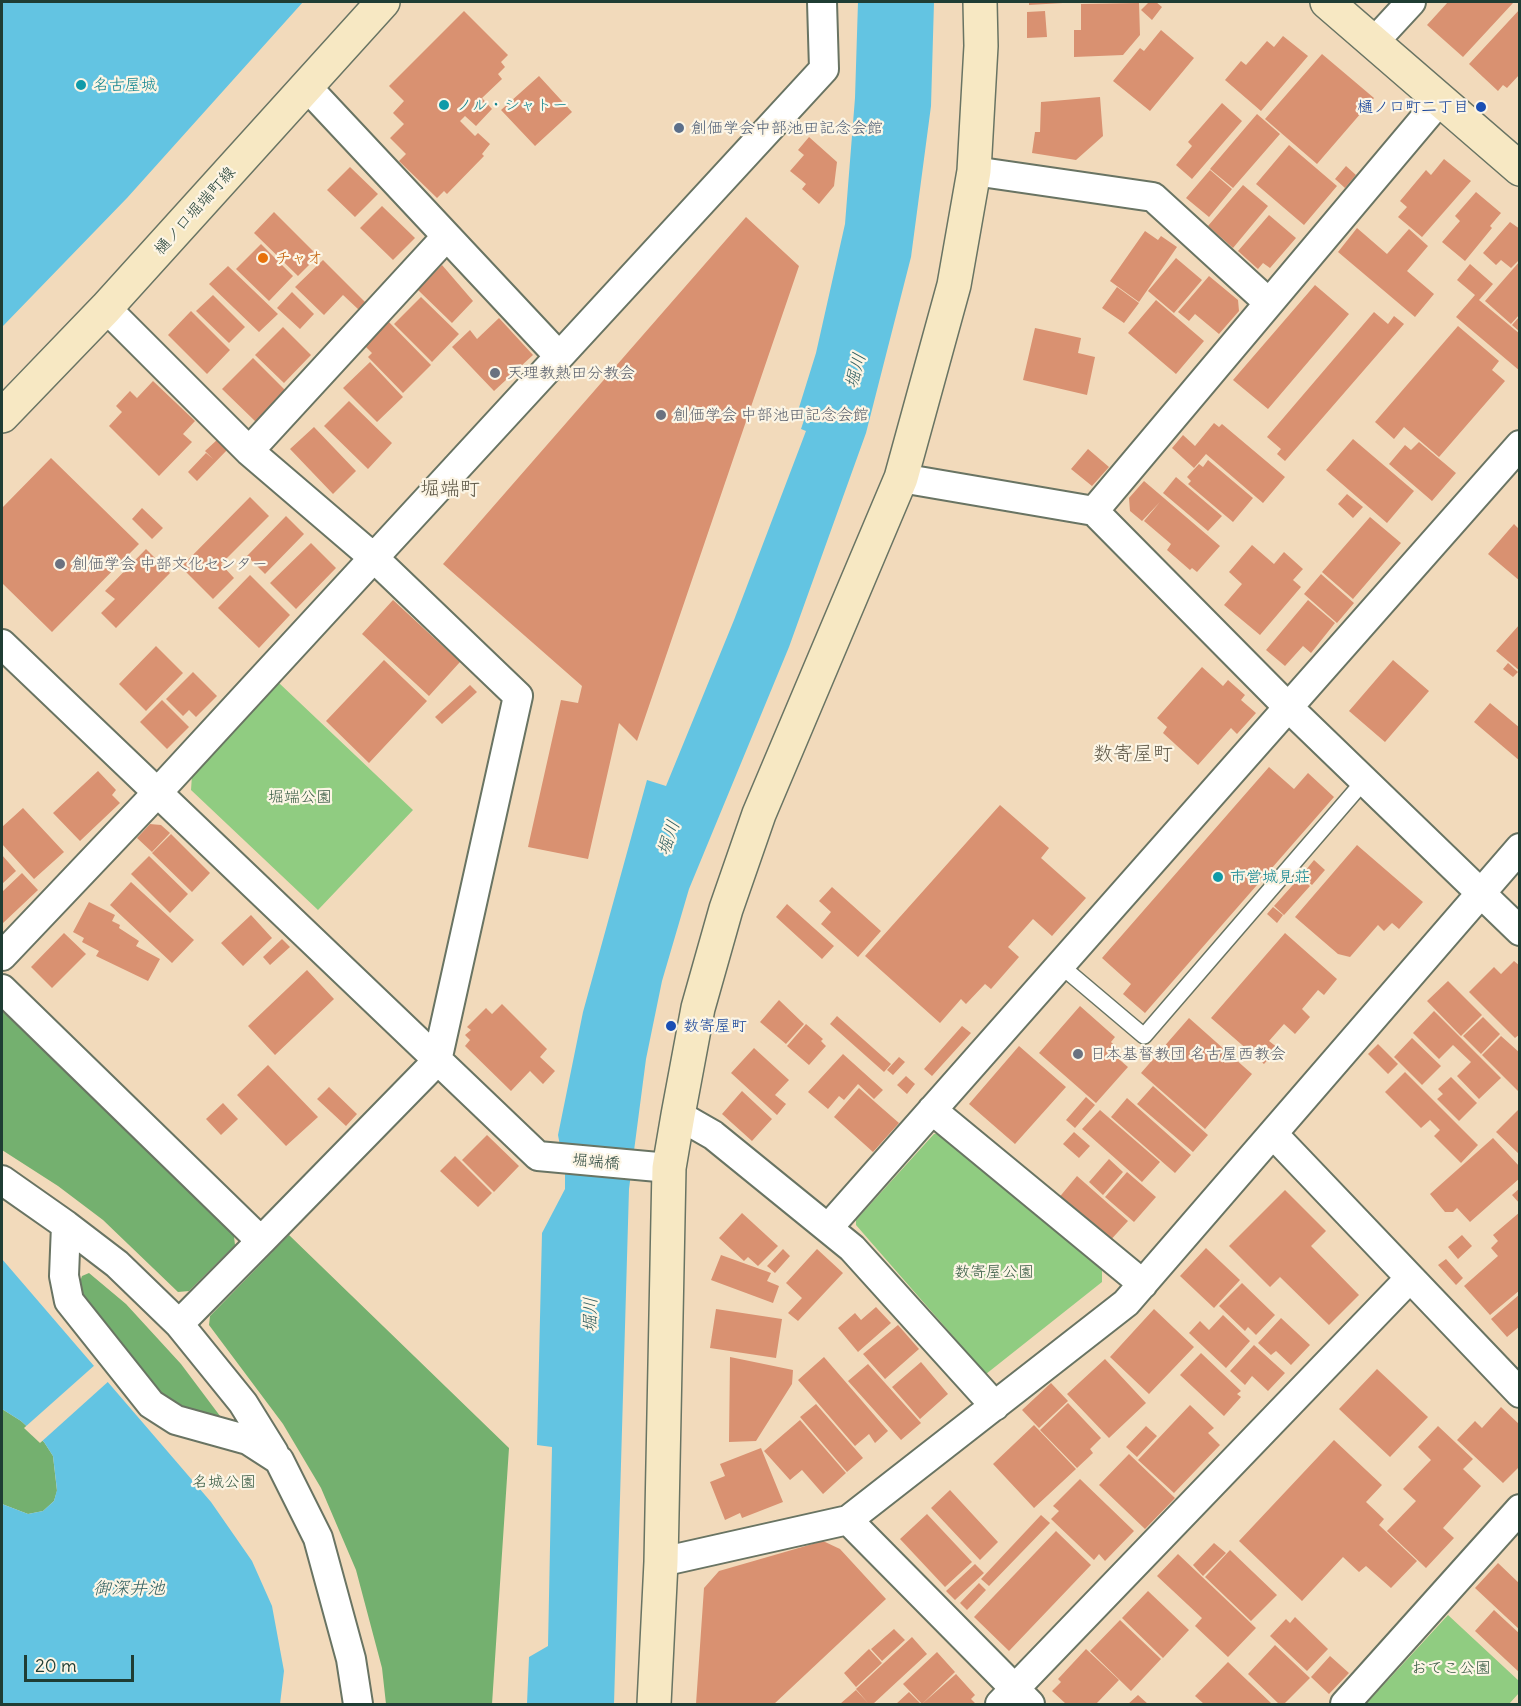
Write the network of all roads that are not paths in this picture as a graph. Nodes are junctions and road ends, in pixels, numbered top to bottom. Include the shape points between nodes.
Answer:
1 (383, 2) edge
2 (822, 2) edge
3 (980, 2) edge
4 (1327, 2) edge
5 (1411, 2) edge
6 (1374, 42) junction
7 (307, 87) junction
8 (1440, 100) junction
9 (1520, 169) edge
10 (974, 171) junction
11 (446, 237) junction
12 (1269, 303) junction
13 (106, 308) junction
14 (558, 355) junction
15 (2, 416) edge
16 (1520, 445) edge
17 (249, 451) junction
18 (901, 478) junction
19 (1094, 511) junction
20 (374, 558) junction
21 (2, 644) edge
22 (1288, 707) junction
23 (1364, 781) junction
24 (157, 793) junction
25 (1520, 848) edge
26 (1480, 893) junction
27 (1520, 931) edge
28 (2, 956) edge
29 (1060, 965) junction
30 (2, 989) edge
31 (437, 1061) junction
32 (932, 1110) junction
33 (678, 1115) junction
34 (1273, 1134) junction
35 (669, 1168) junction
36 (2, 1179) edge
37 (66, 1225) junction
38 (828, 1228) junction
39 (261, 1240) junction
40 (1410, 1278) junction
41 (1143, 1284) junction
42 (179, 1324) junction
43 (1520, 1393) edge
44 (994, 1406) junction
45 (279, 1460) junction
46 (1520, 1509) edge
47 (848, 1520) junction
48 (661, 1562) junction
49 (1015, 1700) edge
50 (358, 1704) edge
51 (654, 1704) edge
52 (1345, 1704) edge

1 - 7 street, 樋ノ口堀端町線
2 - 14 street via 824,69
3 - 10 street
4 - 6 street
5 - 6 street
6 - 8 street
7 - 11 street
7 - 13 street, 樋ノ口堀端町線
8 - 9 street
8 - 12 street
10 - 12 street via 1153,197
10 - 18 street via 954,285
11 - 14 street
11 - 17 street
12 - 19 street
13 - 15 street, 樋ノ口堀端町線
13 - 17 street
14 - 20 street
16 - 22 street
17 - 20 street
18 - 19 street
18 - 33 street via 759,814 698,1008
19 - 22 street
20 - 24 street
20 - 31 street via 518,696
21 - 24 street, 堀端橋
22 - 23 street
22 - 29 street
23 - 26 street
23 - 29 lane via 1144,1036
24 - 28 street
24 - 31 street, 堀端橋
25 - 26 street
26 - 27 street
26 - 34 street
29 - 32 street
30 - 39 street
31 - 35 street, 堀端橋 via 538,1156
31 - 39 street
32 - 38 street
32 - 41 street
33 - 35 street
33 - 38 street via 712,1135
34 - 40 street
34 - 41 street
35 - 48 street
36 - 37 street
37 - 42 street via 117,1264
37 - 45 street via 64,1276 69,1301 110,1366 151,1404 176,1420 248,1440
38 - 44 street via 852,1248
39 - 42 street
40 - 43 street
40 - 49 street
41 - 44 street via 1126,1303
42 - 45 street via 243,1403
44 - 47 street
45 - 50 street via 318,1538 351,1659
46 - 52 street
47 - 48 street
47 - 49 street
48 - 51 street

